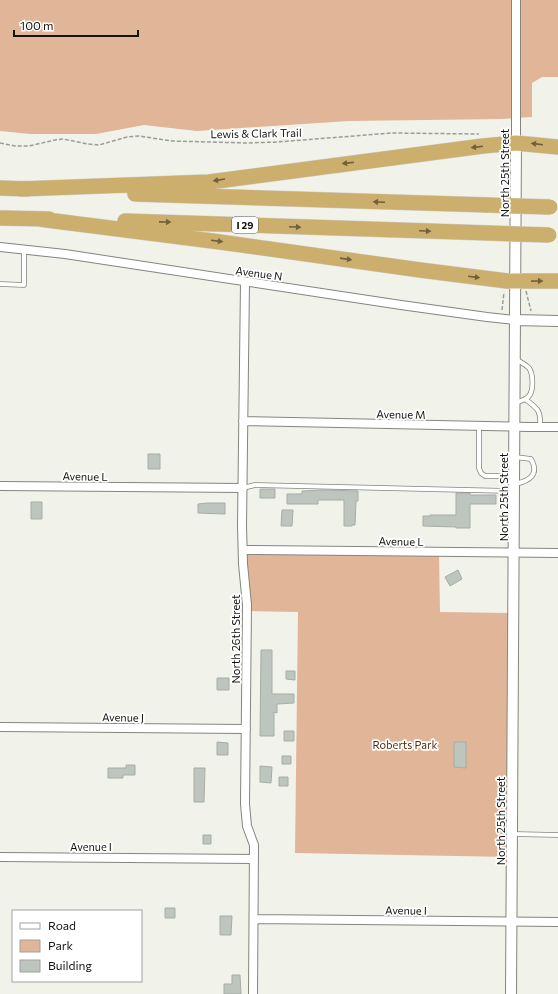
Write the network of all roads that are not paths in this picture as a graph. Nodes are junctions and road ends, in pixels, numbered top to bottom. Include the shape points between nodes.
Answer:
1 (516, 0) edge
2 (516, 143) junction
3 (558, 147) edge
4 (0, 188) edge
5 (20, 189) junction
6 (554, 207) edge
7 (0, 218) edge
8 (39, 219) junction
9 (553, 235) edge
10 (0, 247) edge
11 (24, 249) junction
12 (558, 281) edge
13 (245, 282) junction
14 (516, 282) junction
15 (0, 284) edge
16 (515, 320) junction
17 (558, 321) edge
18 (515, 358) junction
19 (526, 399) junction
20 (515, 404) junction
21 (243, 422) junction
22 (479, 426) junction
23 (558, 426) edge
24 (515, 427) junction
25 (540, 427) junction
26 (515, 456) junction
27 (515, 483) junction
28 (0, 486) edge
29 (243, 488) junction
30 (243, 550) junction
31 (514, 553) junction
32 (558, 553) edge
33 (0, 727) edge
34 (246, 729) junction
35 (512, 834) junction
36 (558, 835) edge
37 (0, 856) edge
38 (254, 859) junction
39 (254, 919) junction
40 (512, 922) junction
41 (558, 922) edge
42 (254, 994) edge
43 (511, 994) edge

1 - 2 street, North 25th Street
3 -> 2 highway
2 -> 5 highway via 209,182
2 - 14 street, North 25th Street
4 - 5 highway
6 -> 5 highway, bridge
7 - 8 highway, I 29
8 -> 9 highway, I 29, bridge
8 -> 14 highway
10 - 11 street, Avenue N
11 - 13 street, Avenue N
11 - 15 lane via 24,285
14 -> 12 highway
13 - 16 street, Avenue N
13 - 21 street, North 26th Street
14 - 16 street, North 25th Street
16 - 17 street
16 - 18 street, North 25th Street
18 - 19 lane via 532,372 532,391
18 - 20 street, North 25th Street
19 - 20 lane
19 - 25 lane via 538,409
20 - 24 street, North 25th Street
21 - 22 street, Avenue M
21 - 29 street, North 26th Street
22 - 24 street, Avenue M
22 - 27 lane via 478,468 481,473
23 - 25 street, Avenue M
24 - 25 street, Avenue M
24 - 26 street, North 25th Street
26 - 27 street, North 25th Street
26 - 27 lane via 531,459 534,465 531,479
27 - 29 lane via 255,485
27 - 31 street, North 25th Street
28 - 29 street, Avenue L
29 - 30 street, North 26th Street
30 - 31 street, Avenue L
30 - 34 street, North 26th Street via 247,605
31 - 32 street, Avenue L
31 - 35 street, North 25th Street
33 - 34 street, Avenue J
34 - 38 street, North 26th Street via 245,816 254,845
35 - 36 lane
35 - 40 street, North 25th Street
37 - 38 street, Avenue I
38 - 39 street, North 26th Street
39 - 40 street, Avenue I
39 - 42 street, North 26th Street
40 - 41 street, Avenue I
40 - 43 street, North 25th Street

